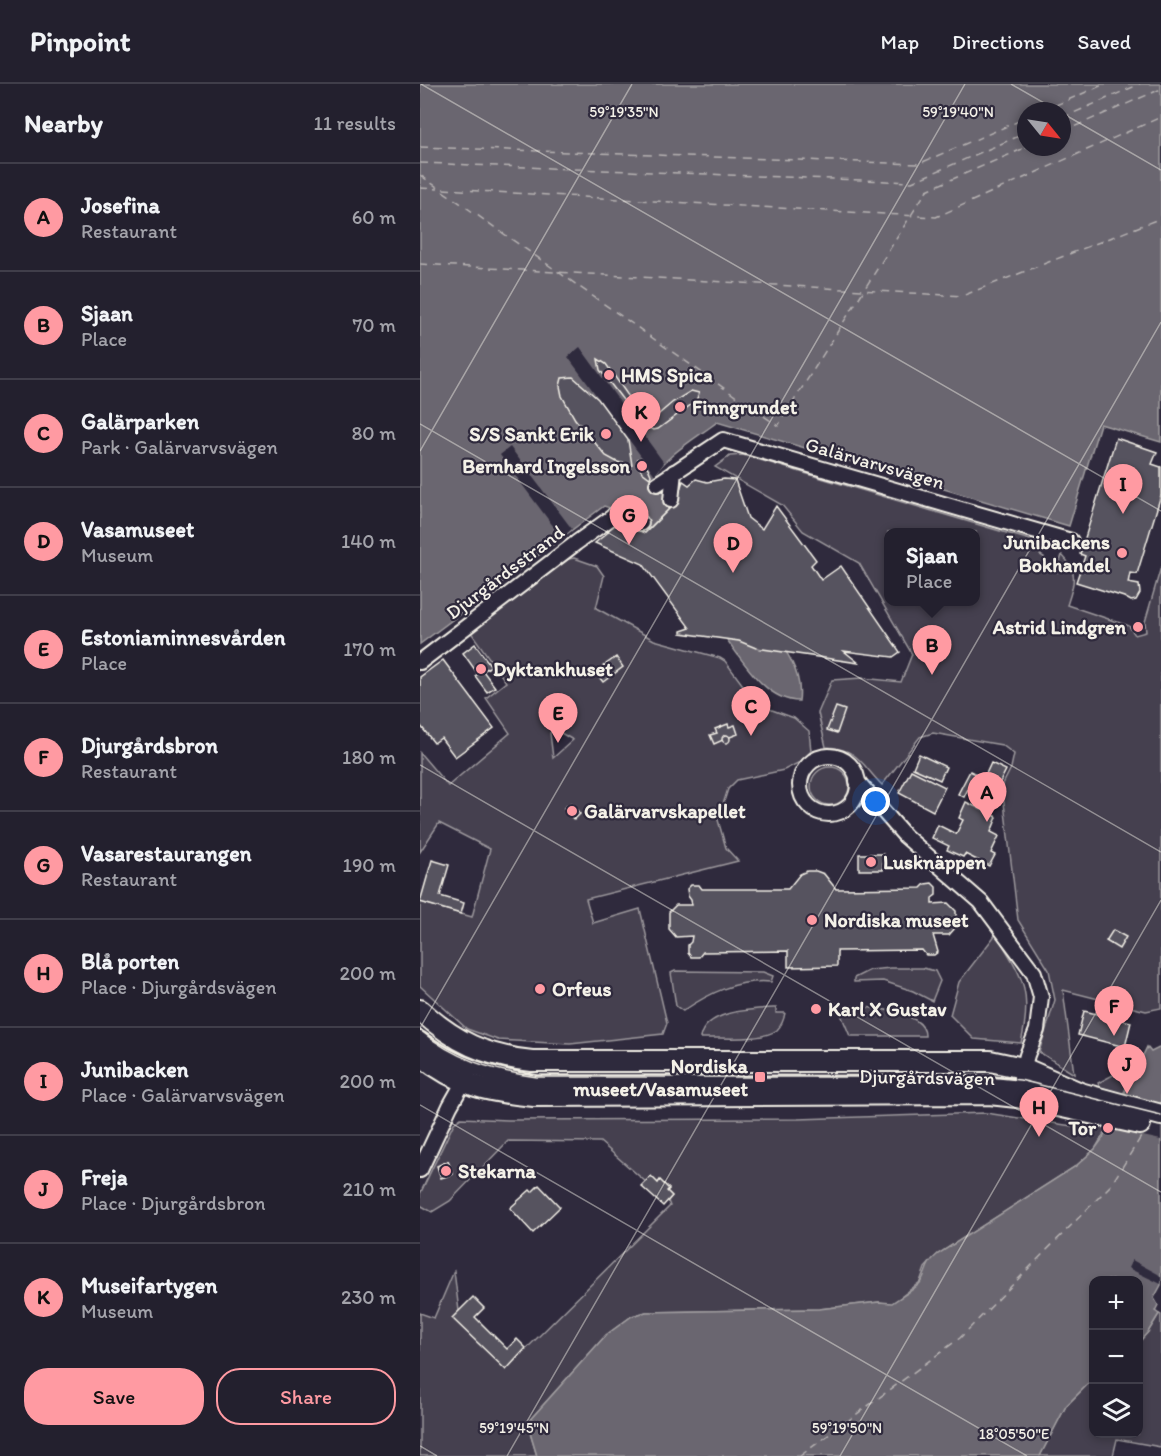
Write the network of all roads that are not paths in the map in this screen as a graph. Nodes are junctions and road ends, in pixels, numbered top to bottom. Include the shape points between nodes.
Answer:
1 (674, 472) junction
2 (657, 484) dead end
3 (671, 500) dead end
4 (629, 505) dead end
5 (614, 515) junction
6 (641, 523) dead end
7 (1071, 541) dead end
8 (420, 662) edge
9 (857, 781) junction
10 (852, 803) junction
11 (876, 804) junction
12 (420, 1010) edge
13 (420, 1030) edge
14 (420, 1039) edge
15 (420, 1056) edge
16 (472, 1066) junction
17 (1020, 1083) junction
18 (1115, 1111) junction
19 (1161, 1116) edge
20 (1161, 1123) edge
21 (1161, 1129) edge
22 (420, 1170) edge

1 - 2 street, Galärvarvsvägen
1 - 3 street
1 - 7 street, Galärvarvsvägen via 723,440
4 - 5 street, Djurgårdsstrand
5 - 6 street
5 - 8 street, Djurgårdsstrand
9 - 10 street
9 - 10 street via 844,760 826,756 810,764 800,780 803,798 816,812 836,814
9 - 11 street
10 - 11 street
11 - 17 street via 905,836 981,902 1035,973 1041,997 1037,1030
12 - 16 street, Djurgårdsvägen via 443,1030
13 - 16 street, Djurgårdsvägen
14 - 16 street, Djurgårdsvägen via 444,1055
15 - 16 street, Djurgårdsvägen
16 - 17 street, Djurgårdsvägen via 512,1059 956,1059 990,1061
16 - 17 street, Djurgårdsvägen via 485,1090 534,1096 944,1093
16 - 22 street
17 - 18 street, Djurgårdsvägen
17 - 18 street, Djurgårdsvägen via 1080,1093
18 - 19 street
18 - 20 street
18 - 21 street

